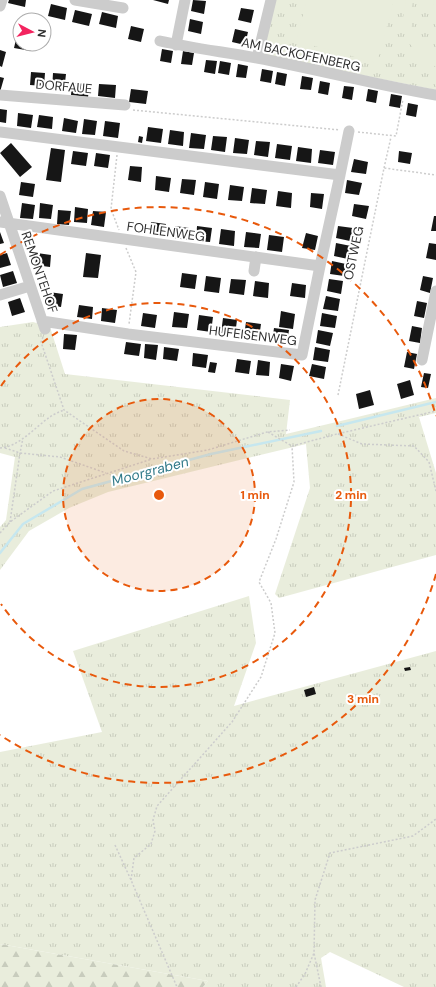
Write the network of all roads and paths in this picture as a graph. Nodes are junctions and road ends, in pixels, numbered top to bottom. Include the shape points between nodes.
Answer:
1 (2, 0) edge
2 (75, 0) edge
3 (185, 0) edge
4 (271, 0) edge
5 (0, 6) edge
6 (123, 8) dead end
7 (160, 41) dead end
8 (176, 45) junction
9 (257, 58) junction
10 (405, 90) junction
11 (0, 94) edge
12 (436, 95) edge
13 (125, 105) joint
14 (349, 131) junction
15 (0, 132) edge
16 (391, 136) junction
17 (118, 147) junction
18 (384, 168) junction
19 (340, 175) junction
20 (436, 175) edge
21 (0, 196) edge
22 (4, 223) edge
23 (123, 239) junction
24 (256, 257) junction
25 (320, 266) junction
26 (254, 271) dead end
27 (30, 286) junction
28 (436, 290) edge
29 (0, 295) edge
30 (44, 325) junction
31 (128, 334) junction
32 (422, 360) dead end
33 (338, 395) dead end
34 (64, 410) junction
35 (436, 411) edge
36 (290, 430) dead end
37 (267, 432) junction
38 (338, 434) junction
39 (23, 438) junction
40 (292, 446) junction
41 (0, 448) edge
42 (5, 448) junction
43 (20, 453) junction
44 (152, 459) junction
45 (106, 473) junction
46 (436, 492) edge
47 (10, 522) junction
48 (0, 533) edge
49 (436, 819) edge
50 (115, 845) dead end
51 (131, 880) junction
52 (314, 953) junction
53 (177, 987) edge
54 (296, 987) edge
55 (321, 987) edge

1 - 5 street
2 - 6 street
3 - 8 street
4 - 9 street
7 - 8 street, AM BACKOFENBERG
8 - 9 street, AM BACKOFENBERG
9 - 10 street, AM BACKOFENBERG
10 - 12 street, AM BACKOFENBERG
10 - 16 path, OSTWEG via 396,136
11 - 13 street, DORFAUE
13 - 14 path via 129,109
14 - 16 path
14 - 19 street, HUFEISENWEG
15 - 17 street
16 - 18 path, OSTWEG
17 - 19 street
17 - 23 path via 111,209
18 - 20 path
18 - 33 path, OSTWEG
19 - 25 street, HUFEISENWEG
21 - 22 street, REMONTEHOF
22 - 23 street, FOHLENWEG
22 - 27 street, REMONTEHOF
23 - 24 street, FOHLENWEG
23 - 31 path via 136,272
24 - 25 street, FOHLENWEG
24 - 26 street
25 - 31 street, HUFEISENWEG via 302,354
27 - 29 street
27 - 30 street, REMONTEHOF
28 - 32 street
30 - 31 street, HUFEISENWEG
30 - 34 path via 41,342
34 - 39 path via 51,416
34 - 44 path via 124,451
35 - 38 path
36 - 37 path
37 - 40 path
37 - 44 path via 208,450
38 - 40 path
38 - 46 path via 362,444 414,446 429,462
39 - 42 path
39 - 43 path
40 - 51 path via 294,482 260,582 271,603 275,633 261,678 232,722 157,806 151,844 134,858
41 - 42 path
42 - 43 path
43 - 45 path via 60,457
43 - 47 path
44 - 45 path
45 - 47 path via 53,490
47 - 48 path
49 - 52 path via 413,836 330,852 315,900
50 - 51 path
51 - 53 path
52 - 54 path
52 - 55 path

